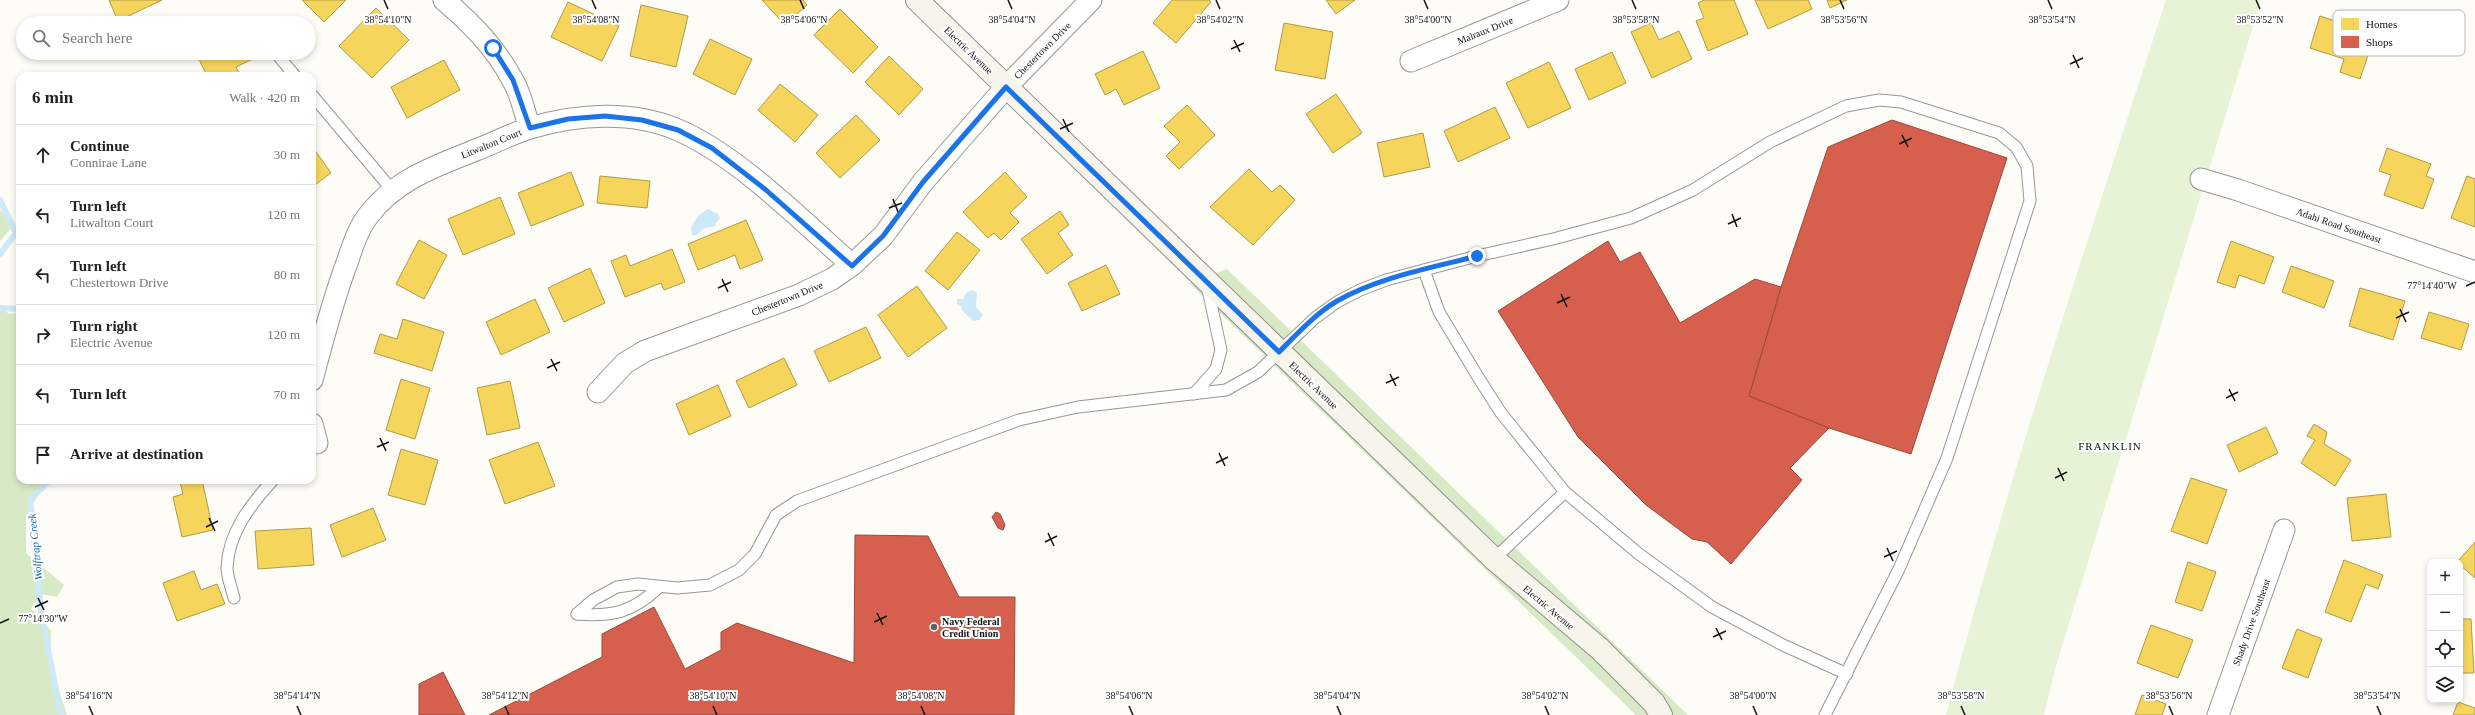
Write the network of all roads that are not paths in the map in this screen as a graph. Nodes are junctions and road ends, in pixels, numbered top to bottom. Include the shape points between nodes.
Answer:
1 (444, 0) edge
2 (917, 0) edge
3 (1091, 0) edge
4 (1558, 0) edge
5 (282, 60) edge
6 (1411, 61) dead end
7 (292, 72) edge
8 (1006, 87) junction
9 (316, 101) edge
10 (530, 128) junction
11 (2202, 179) dead end
12 (394, 191) junction
13 (852, 266) junction
14 (1424, 270) junction
15 (2475, 272) edge
16 (1206, 281) junction
17 (1279, 352) junction
18 (316, 366) edge
19 (598, 392) dead end
20 (1194, 394) junction
21 (269, 484) edge
22 (1565, 492) junction
23 (2284, 530) dead end
24 (1494, 559) junction
25 (659, 587) junction
26 (234, 598) dead end
27 (1847, 674) junction
28 (1661, 715) edge
29 (1825, 715) edge
30 (2218, 715) edge

1 - 10 street via 470,22 493,48 513,80
2 - 8 street, Electric Avenue
3 - 8 street, Chestertown Drive
4 - 6 street, Malraux Drive
5 - 7 lane
8 - 13 street, Chestertown Drive via 923,182 883,236
8 - 16 street, Electric Avenue
9 - 12 lane
10 - 12 street, Litwalton Court via 429,167
10 - 13 street, Litwalton Court via 568,119 605,116 642,120 678,130 712,148 760,185
11 - 15 street, Adahi Road Southeast
12 - 18 street, Litwalton Court via 375,207 358,234 339,283
13 - 19 street, Chestertown Drive via 799,295 645,351 625,363
14 - 17 lane via 1379,283 1337,302 1306,326
14 - 22 lane via 1439,312 1478,377 1502,413
14 - 27 lane via 1631,218 1693,190 1770,142 1846,106 1879,100 1901,102 1999,133 2016,147 2027,166 2030,200 2028,208 1947,458 1924,514
16 - 17 street, Electric Avenue
16 - 20 lane via 1221,350 1216,369
17 - 20 lane via 1258,372 1241,383 1226,390
17 - 24 street, Electric Avenue
20 - 25 lane via 1070,408 1020,420 797,501 776,515 755,554 739,570 710,585
21 - 26 lane via 241,520 230,552 227,568
22 - 24 lane
22 - 27 lane via 1639,554 1712,607 1782,645
23 - 30 street, Shady Drive Southeast
24 - 28 street, Electric Avenue via 1600,648 1654,704
25 - 25 lane via 638,584 617,588 593,600 577,614 604,616 635,606
27 - 29 lane

